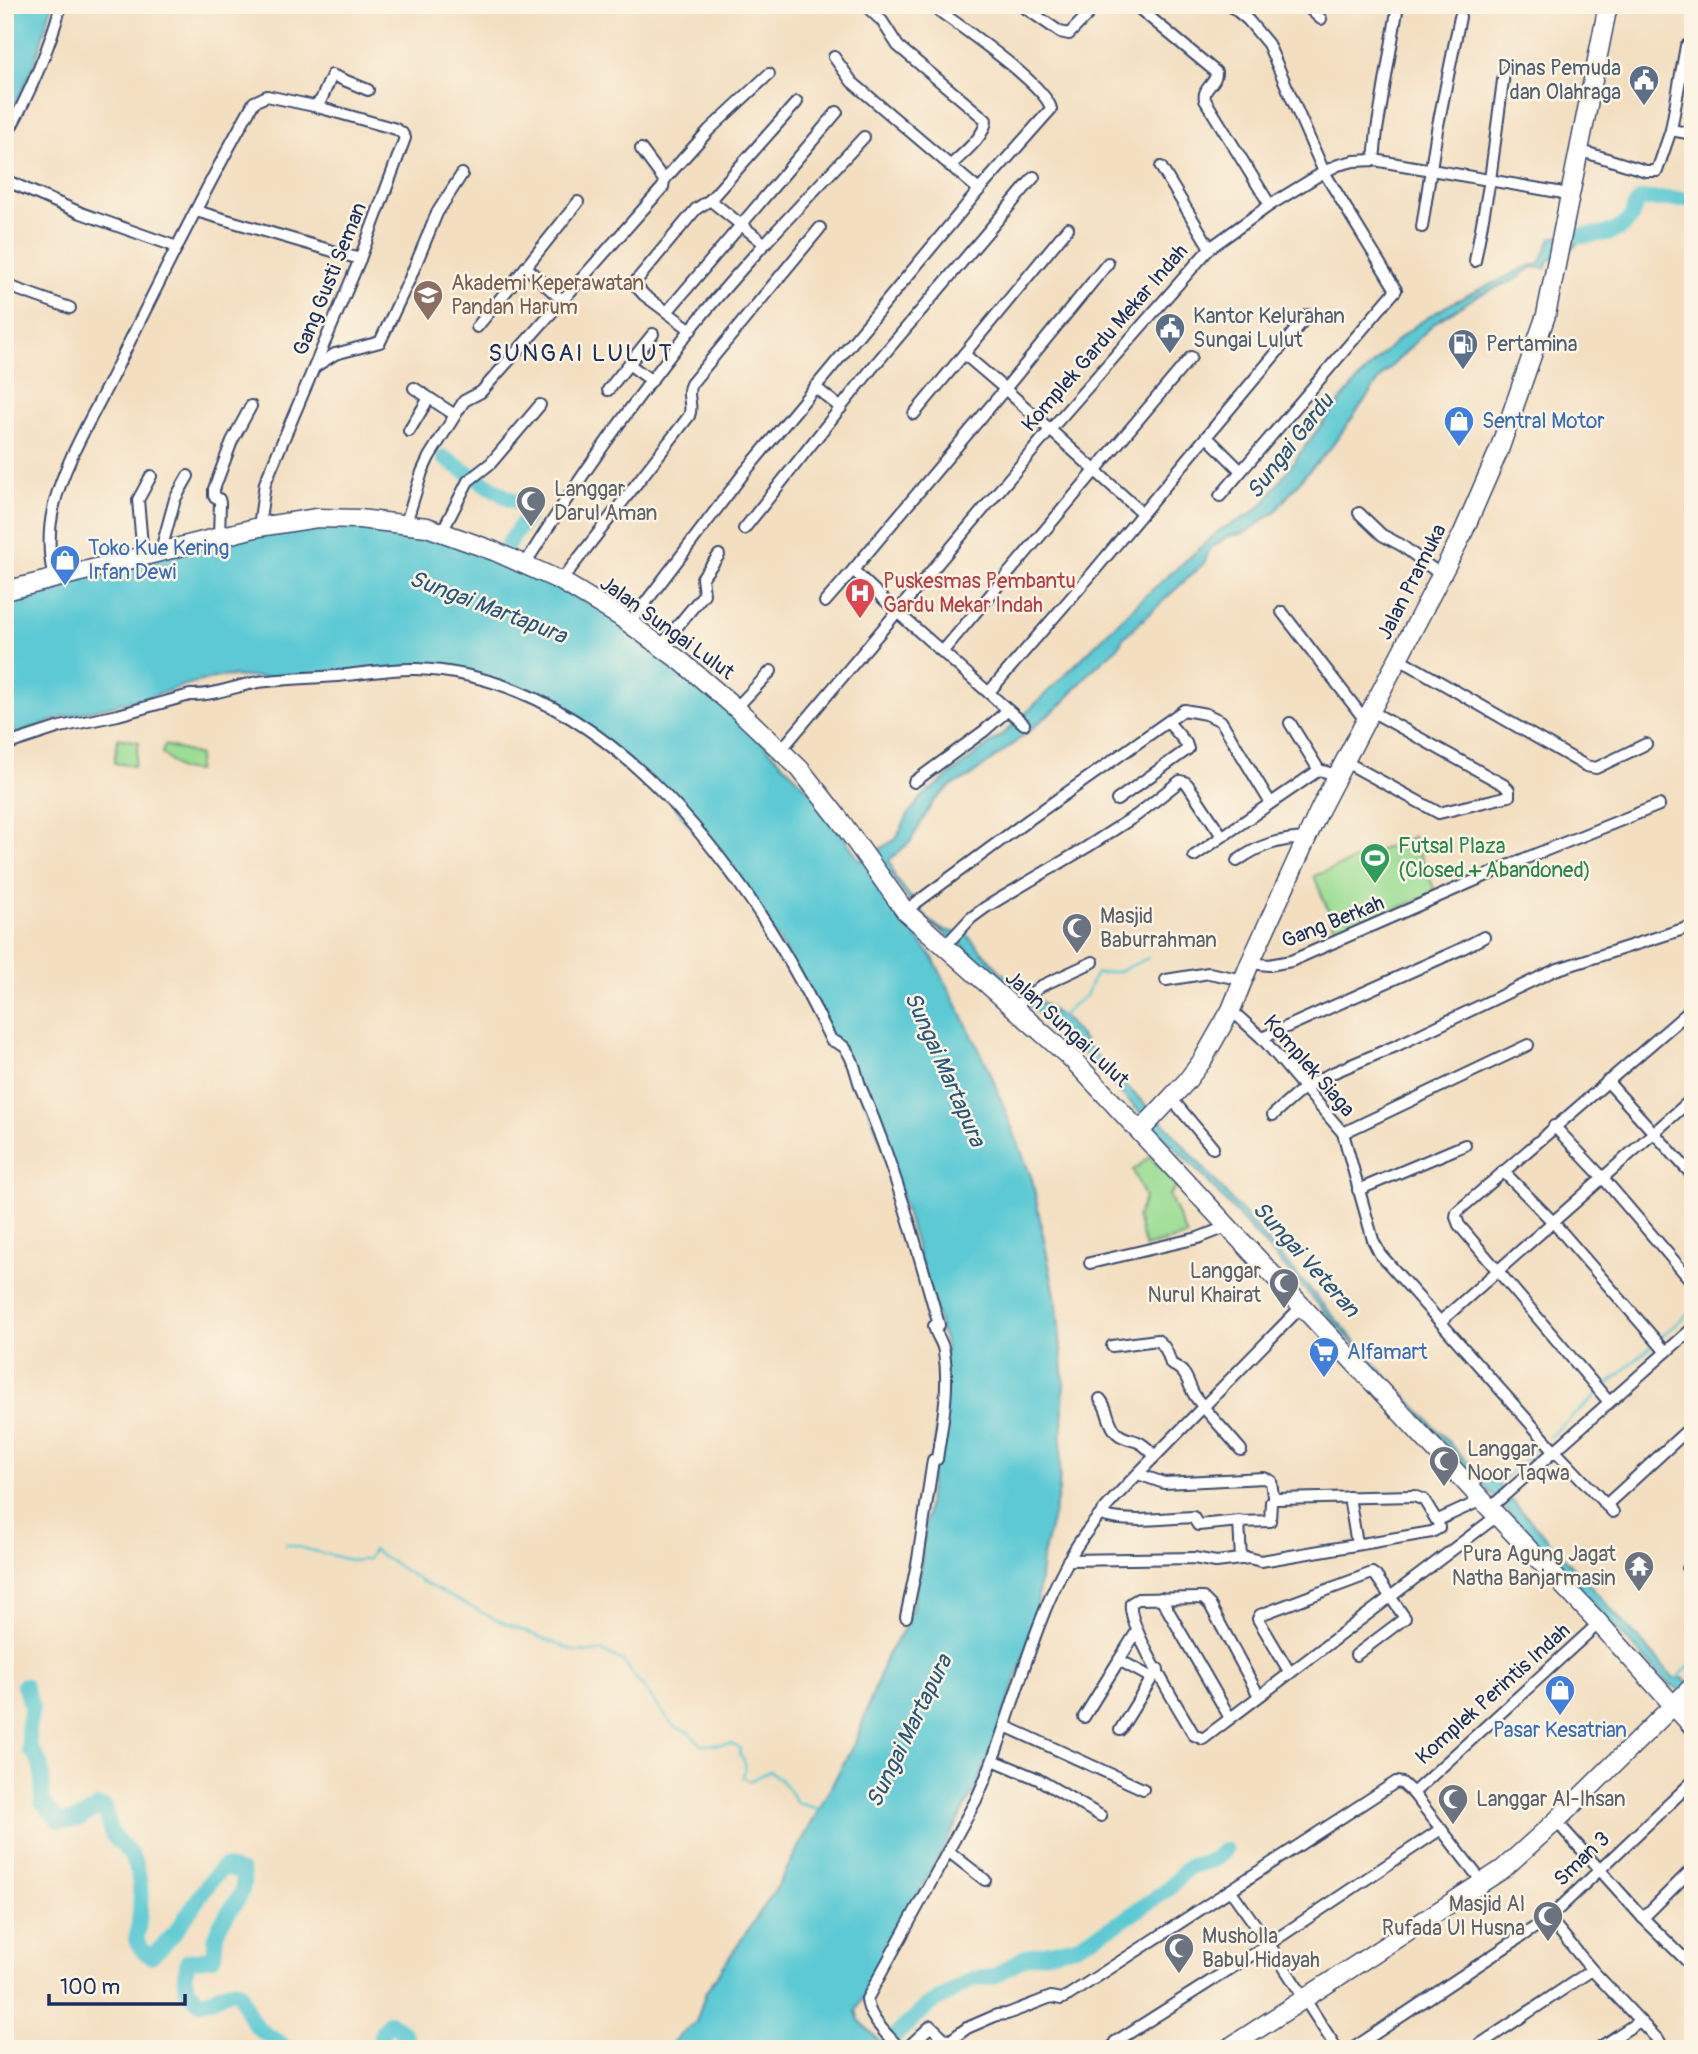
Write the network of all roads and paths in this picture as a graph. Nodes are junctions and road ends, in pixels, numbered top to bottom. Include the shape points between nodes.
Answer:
1 (61, 5) edge
2 (865, 5) edge
3 (931, 5) edge
4 (1021, 5) edge
5 (1097, 5) edge
6 (1135, 5) edge
7 (1230, 5) edge
8 (1305, 5) edge
9 (1398, 5) edge
10 (1608, 5) edge
11 (1460, 17) dead end
12 (1321, 19) dead end
13 (1686, 46) dead end
14 (834, 57) dead end
15 (1504, 73) dead end
16 (769, 74) dead end
17 (368, 90) dead end
18 (797, 102) dead end
19 (314, 106) junction
20 (836, 112) dead end
21 (1671, 130) junction
22 (1693, 134) edge
23 (864, 137) dead end
24 (5, 138) edge
25 (641, 149) dead end
26 (1578, 150) junction
27 (1374, 160) junction
28 (950, 166) junction
29 (1161, 167) dead end
30 (1431, 171) junction
31 (1324, 172) junction
32 (462, 174) dead end
33 (1034, 177) dead end
34 (5, 180) edge
35 (664, 180) junction
36 (1490, 180) junction
37 (979, 190) junction
38 (1569, 194) junction
39 (710, 200) junction
40 (578, 202) dead end
41 (1270, 205) junction
42 (196, 211) junction
43 (740, 224) junction
44 (1422, 227) dead end
45 (820, 228) dead end
46 (1068, 228) dead end
47 (765, 244) junction
48 (177, 247) junction
49 (1210, 248) junction
50 (360, 259) junction
51 (1475, 261) dead end
52 (1108, 263) dead end
53 (526, 267) junction
54 (5, 285) edge
55 (561, 299) junction
56 (70, 308) dead end
57 (667, 312) junction
58 (1308, 315) dead end
59 (477, 327) dead end
60 (691, 330) junction
61 (653, 334) dead end
62 (964, 354) junction
63 (1191, 358) dead end
64 (630, 365) junction
65 (316, 366) junction
66 (652, 381) junction
67 (815, 387) junction
68 (414, 388) dead end
69 (1005, 389) junction
70 (608, 390) dead end
71 (429, 398) junction
72 (540, 405) dead end
73 (251, 406) dead end
74 (841, 408) junction
75 (914, 414) dead end
76 (455, 415) junction
77 (1050, 430) junction
78 (410, 431) dead end
79 (1206, 437) junction
80 (1240, 470) junction
81 (1096, 471) junction
82 (150, 476) dead end
83 (188, 476) dead end
84 (1220, 496) dead end
85 (1141, 512) junction
86 (1359, 513) dead end
87 (406, 523) junction
88 (259, 527) junction
89 (744, 529) dead end
90 (442, 532) junction
91 (219, 537) junction
92 (152, 553) junction
93 (719, 555) dead end
94 (510, 557) junction
95 (853, 570) junction
96 (1441, 575) junction
97 (54, 578) junction
98 (561, 581) junction
99 (5, 590) edge
100 (825, 602) dead end
101 (896, 611) junction
102 (1282, 612) dead end
103 (630, 624) junction
104 (661, 646) junction
105 (943, 651) junction
106 (1398, 658) junction
107 (771, 671) dead end
108 (989, 692) junction
109 (736, 708) junction
110 (1008, 710) junction
111 (1368, 715) junction
112 (1168, 722) junction
113 (1290, 723) dead end
114 (1024, 724) dead end
115 (1646, 744) dead end
116 (5, 745) edge
117 (781, 750) junction
118 (1340, 768) junction
119 (1318, 770) junction
120 (914, 782) dead end
121 (1117, 800) dead end
122 (1270, 802) junction
123 (1659, 805) dead end
124 (1222, 836) junction
125 (1307, 838) junction
126 (1194, 856) dead end
127 (1237, 862) dead end
128 (910, 907) junction
129 (1693, 926) edge
130 (1484, 937) dead end
131 (947, 944) junction
132 (1093, 962) dead end
133 (1247, 972) junction
134 (1166, 980) dead end
135 (1018, 1004) junction
136 (1693, 1008) edge
137 (1231, 1010) junction
138 (1262, 1038) junction
139 (1528, 1045) dead end
140 (1607, 1081) junction
141 (1305, 1087) junction
142 (1171, 1098) junction
143 (1691, 1104) edge
144 (1272, 1115) dead end
145 (1149, 1122) junction
146 (1554, 1126) junction
147 (1343, 1133) junction
148 (1654, 1133) junction
149 (1465, 1144) dead end
150 (1213, 1148) dead end
151 (1503, 1171) junction
152 (1693, 1176) edge
153 (1603, 1178) junction
154 (1358, 1190) junction
155 (1553, 1222) junction
156 (1229, 1226) junction
157 (1090, 1263) dead end
158 (1497, 1270) junction
159 (1693, 1283) edge
160 (1302, 1306) junction
161 (1441, 1321) junction
162 (1693, 1328) edge
163 (1660, 1345) junction
164 (1112, 1346) dead end
165 (1603, 1395) junction
166 (1100, 1399) dead end
167 (1203, 1406) junction
168 (1693, 1425) edge
169 (1551, 1447) junction
170 (1241, 1450) dead end
171 (1155, 1456) junction
172 (1138, 1474) junction
173 (1349, 1497) junction
174 (1274, 1498) junction
175 (1491, 1507) junction
176 (1101, 1515) junction
177 (1240, 1521) junction
178 (1437, 1521) junction
179 (1357, 1544) junction
180 (1241, 1559) junction
181 (1068, 1560) junction
182 (1390, 1597) junction
183 (1161, 1598) junction
184 (905, 1617) dead end
185 (1599, 1623) junction
186 (1137, 1631) junction
187 (1356, 1655) dead end
188 (1119, 1660) junction
189 (1290, 1673) junction
190 (1155, 1674) junction
191 (1259, 1696) junction
192 (1683, 1697) edge
193 (1084, 1717) dead end
194 (1230, 1718) junction
195 (1005, 1726) junction
196 (1693, 1727) edge
197 (1120, 1730) dead end
198 (993, 1760) junction
199 (1693, 1780) edge
200 (1143, 1789) dead end
201 (1413, 1793) junction
202 (1101, 1816) dead end
203 (1556, 1821) junction
204 (1441, 1829) junction
205 (948, 1852) junction
206 (1693, 1868) edge
207 (1598, 1869) junction
208 (985, 1880) dead end
209 (1483, 1883) junction
210 (1231, 1891) junction
211 (1549, 1918) junction
212 (1643, 1918) junction
213 (1269, 1944) junction
214 (1692, 1966) edge
215 (1592, 1970) junction
216 (1304, 1999) junction
217 (1640, 2021) junction
218 (894, 2042) edge
219 (1115, 2042) dead end
220 (1660, 2042) dead end
221 (906, 2049) edge
222 (1227, 2049) edge
223 (1337, 2049) edge
224 (1352, 2049) edge
225 (1473, 2049) edge
226 (1597, 2049) edge

1 - 24 street via 45,57
2 - 28 street via 883,21 898,46 986,120 979,135
3 - 37 street via 1005,61 1046,97 1051,107
4 - 5 street via 1069,34
6 - 41 street via 1216,72 1204,92 1205,100
7 - 31 street via 1268,44
8 - 12 street
9 - 27 street
10 - 26 main road, Jalan Pramuka
11 - 30 street
13 - 21 street
14 - 28 street via 861,90
15 - 36 street
16 - 35 street
17 - 19 street via 332,75
18 - 39 street
19 - 42 street via 267,96 258,99
19 - 50 street, Gang Gusti Seman via 405,135
20 - 43 street
21 - 22 street
21 - 26 street via 1654,172
23 - 47 street
25 - 35 street
26 - 38 main road, Jalan Pramuka
27 - 30 street, Komplek Gardu Mekar Indah
27 - 31 street, Komplek Gardu Mekar Indah via 1346,163
28 - 37 street
29 - 49 street
30 - 36 street, Komplek Gardu Mekar Indah
30 - 44 street
31 - 41 street, Komplek Gardu Mekar Indah
31 - 80 street via 1396,290
32 - 65 street via 437,214 380,342 335,354
33 - 74 street
34 - 48 street
35 - 55 street via 663,187
36 - 38 street, Komplek Gardu Mekar Indah
36 - 51 street
37 - 67 street
38 - 96 main road, Jalan Pramuka via 1546,315 1500,450
39 - 43 street
39 - 57 street via 696,209 636,281 639,291
40 - 53 street
41 - 49 street, Komplek Gardu Mekar Indah
42 - 48 street
42 - 50 street
43 - 47 street
43 - 57 street
45 - 98 street via 691,384 688,416
46 - 62 street
47 - 60 street
48 - 97 street via 59,491 49,547
49 - 77 street, Komplek Gardu Mekar Indah
50 - 65 street, Gang Gusti Seman
52 - 69 street
53 - 55 street
53 - 59 street
54 - 56 street
55 - 76 street via 481,392 464,401
57 - 60 street
58 - 79 street
60 - 66 street
61 - 64 street
62 - 69 street
62 - 75 street
63 - 81 street
64 - 66 street
64 - 70 street
65 - 88 street, Gang Gusti Seman via 265,483
66 - 94 street via 563,503
67 - 74 street
67 - 103 street via 744,472
68 - 71 street
69 - 77 street
69 - 95 street
71 - 76 street
71 - 78 street
72 - 90 street via 491,463 472,477
73 - 91 street via 214,489 220,503
74 - 89 street
76 - 87 street via 422,472
77 - 81 street
77 - 101 street, Komplek Gardu Mekar Indah
79 - 80 street
79 - 85 street
80 - 84 street
81 - 85 street
81 - 105 street
82 - 92 street via 138,500
83 - 92 street
85 - 108 street
86 - 96 street via 1382,535
87 - 88 main road, Jalan Sungai Lulut via 317,518
87 - 90 main road, Jalan Sungai Lulut
88 - 91 main road, Jalan Sungai Lulut
90 - 94 main road, Jalan Sungai Lulut
91 - 92 main road, Jalan Sungai Lulut
92 - 97 main road, Jalan Sungai Lulut
93 - 104 street via 702,578 704,594
94 - 98 main road, Jalan Sungai Lulut
95 - 100 street
95 - 101 street
96 - 106 main road, Jalan Pramuka
97 - 99 main road, Jalan Sungai Lulut
98 - 103 main road, Jalan Sungai Lulut
101 - 105 street
101 - 117 street, Komplek Gardu Mekar Indah
102 - 111 street
103 - 104 main road, Jalan Sungai Lulut
104 - 109 main road, Jalan Sungai Lulut
105 - 108 street
106 - 111 main road, Jalan Pramuka
106 - 115 street via 1586,766 1595,768
107 - 109 street
108 - 110 street
109 - 117 main road, Jalan Sungai Lulut
110 - 114 street
110 - 120 street
111 - 118 main road, Jalan Pramuka
111 - 118 street via 1504,785 1509,796 1439,813
112 - 121 street via 1188,749
112 - 122 street via 1184,710 1221,721
112 - 128 street
113 - 119 street
116 - 184 street via 190,695 261,682 403,669 449,671 533,696 608,742 646,775 719,857 757,909 831,1040 842,1045 857,1072 891,1165 939,1325 934,1326 944,1352 947,1386
117 - 128 main road, Jalan Sungai Lulut via 814,786 889,889
118 - 119 street
118 - 125 main road, Jalan Pramuka
119 - 122 street
122 - 124 street
123 - 133 street, Gang Berkah via 1291,961
124 - 126 street
124 - 131 street via 1188,785 1180,781 1137,815 986,906
125 - 127 street via 1274,841
125 - 133 main road, Jalan Pramuka
128 - 131 main road, Jalan Sungai Lulut
129 - 141 street via 1555,970
130 - 138 street
131 - 135 main road, Jalan Sungai Lulut
132 - 135 street via 1035,989
133 - 134 street, Gang Berkah
133 - 137 main road, Jalan Pramuka
135 - 145 main road, Jalan Sungai Lulut via 1075,1062
136 - 140 street
137 - 138 street, Komplek Siaga
137 - 142 main road, Jalan Pramuka via 1202,1061
138 - 141 street, Komplek Siaga
139 - 147 street
140 - 146 street
140 - 148 street
141 - 144 street
141 - 147 street, Komplek Siaga
142 - 145 main road, Jalan Pramuka
142 - 150 street
143 - 148 street
145 - 156 main road, Jalan Sungai Lulut
146 - 151 street
146 - 153 street
147 - 154 street, Komplek Siaga
148 - 152 street
148 - 153 street
149 - 154 street
151 - 155 street
151 - 158 street via 1456,1217
153 - 155 street
153 - 159 street
154 - 161 street, Komplek Siaga via 1380,1254
155 - 158 street
155 - 163 street
156 - 157 street via 1198,1238
156 - 160 main road, Jalan Sungai Lulut
158 - 161 street
158 - 165 street
160 - 167 street
160 - 175 main road, Jalan Sungai Lulut
161 - 169 street, Komplek Siaga
162 - 163 street
163 - 165 street
164 - 167 street via 1157,1340
165 - 169 street
166 - 171 street via 1116,1432
167 - 170 street
167 - 171 street
168 - 169 street, Komplek Siaga via 1609,1508
169 - 175 street
171 - 172 street
172 - 174 street via 1164,1483 1264,1478 1271,1481
172 - 176 street
173 - 174 street
173 - 178 street via 1415,1496 1424,1500
173 - 179 street
174 - 177 street via 1270,1521
175 - 178 street
175 - 182 street
175 - 185 main road, Jalan Sungai Lulut
176 - 177 street via 1119,1519 1193,1517 1198,1525
176 - 181 street
177 - 180 street
178 - 179 street via 1439,1528 1432,1532
179 - 180 street via 1261,1561
180 - 181 street
181 - 195 street via 1041,1617
182 - 187 street via 1405,1618
182 - 189 street
182 - 189 street via 1369,1573 1262,1613 1258,1619
183 - 186 street via 1131,1603
183 - 191 street via 1198,1596 1206,1600
183 - 194 street
185 - 192 main road, Jalan Sungai Lulut
185 - 201 street, Komplek Perintis Indah
186 - 188 street
186 - 190 street
188 - 190 street
188 - 193 street
189 - 191 street
190 - 194 street via 1197,1738 1205,1738
190 - 197 street
191 - 194 street
192 - 196 main road, Jalan Sungai Lulut
192 - 203 main road
195 - 198 street
195 - 200 street
198 - 202 street via 1038,1779
198 - 205 street
199 - 207 street, Sman 3
201 - 204 street
201 - 210 street via 1396,1782
203 - 207 street
203 - 209 main road
204 - 209 street
204 - 213 street
205 - 208 street
205 - 218 street via 867,1999 873,2016
206 - 212 street
207 - 211 street, Sman 3
207 - 212 street
209 - 216 main road
210 - 213 street
210 - 221 street via 1061,1999 1051,1997 997,2015 948,2042 931,2026
211 - 215 street
211 - 224 street, Sman 3
212 - 214 street
213 - 216 street
213 - 219 street
215 - 217 street
215 - 225 street
216 - 222 main road
216 - 223 street
217 - 220 street
217 - 226 street

